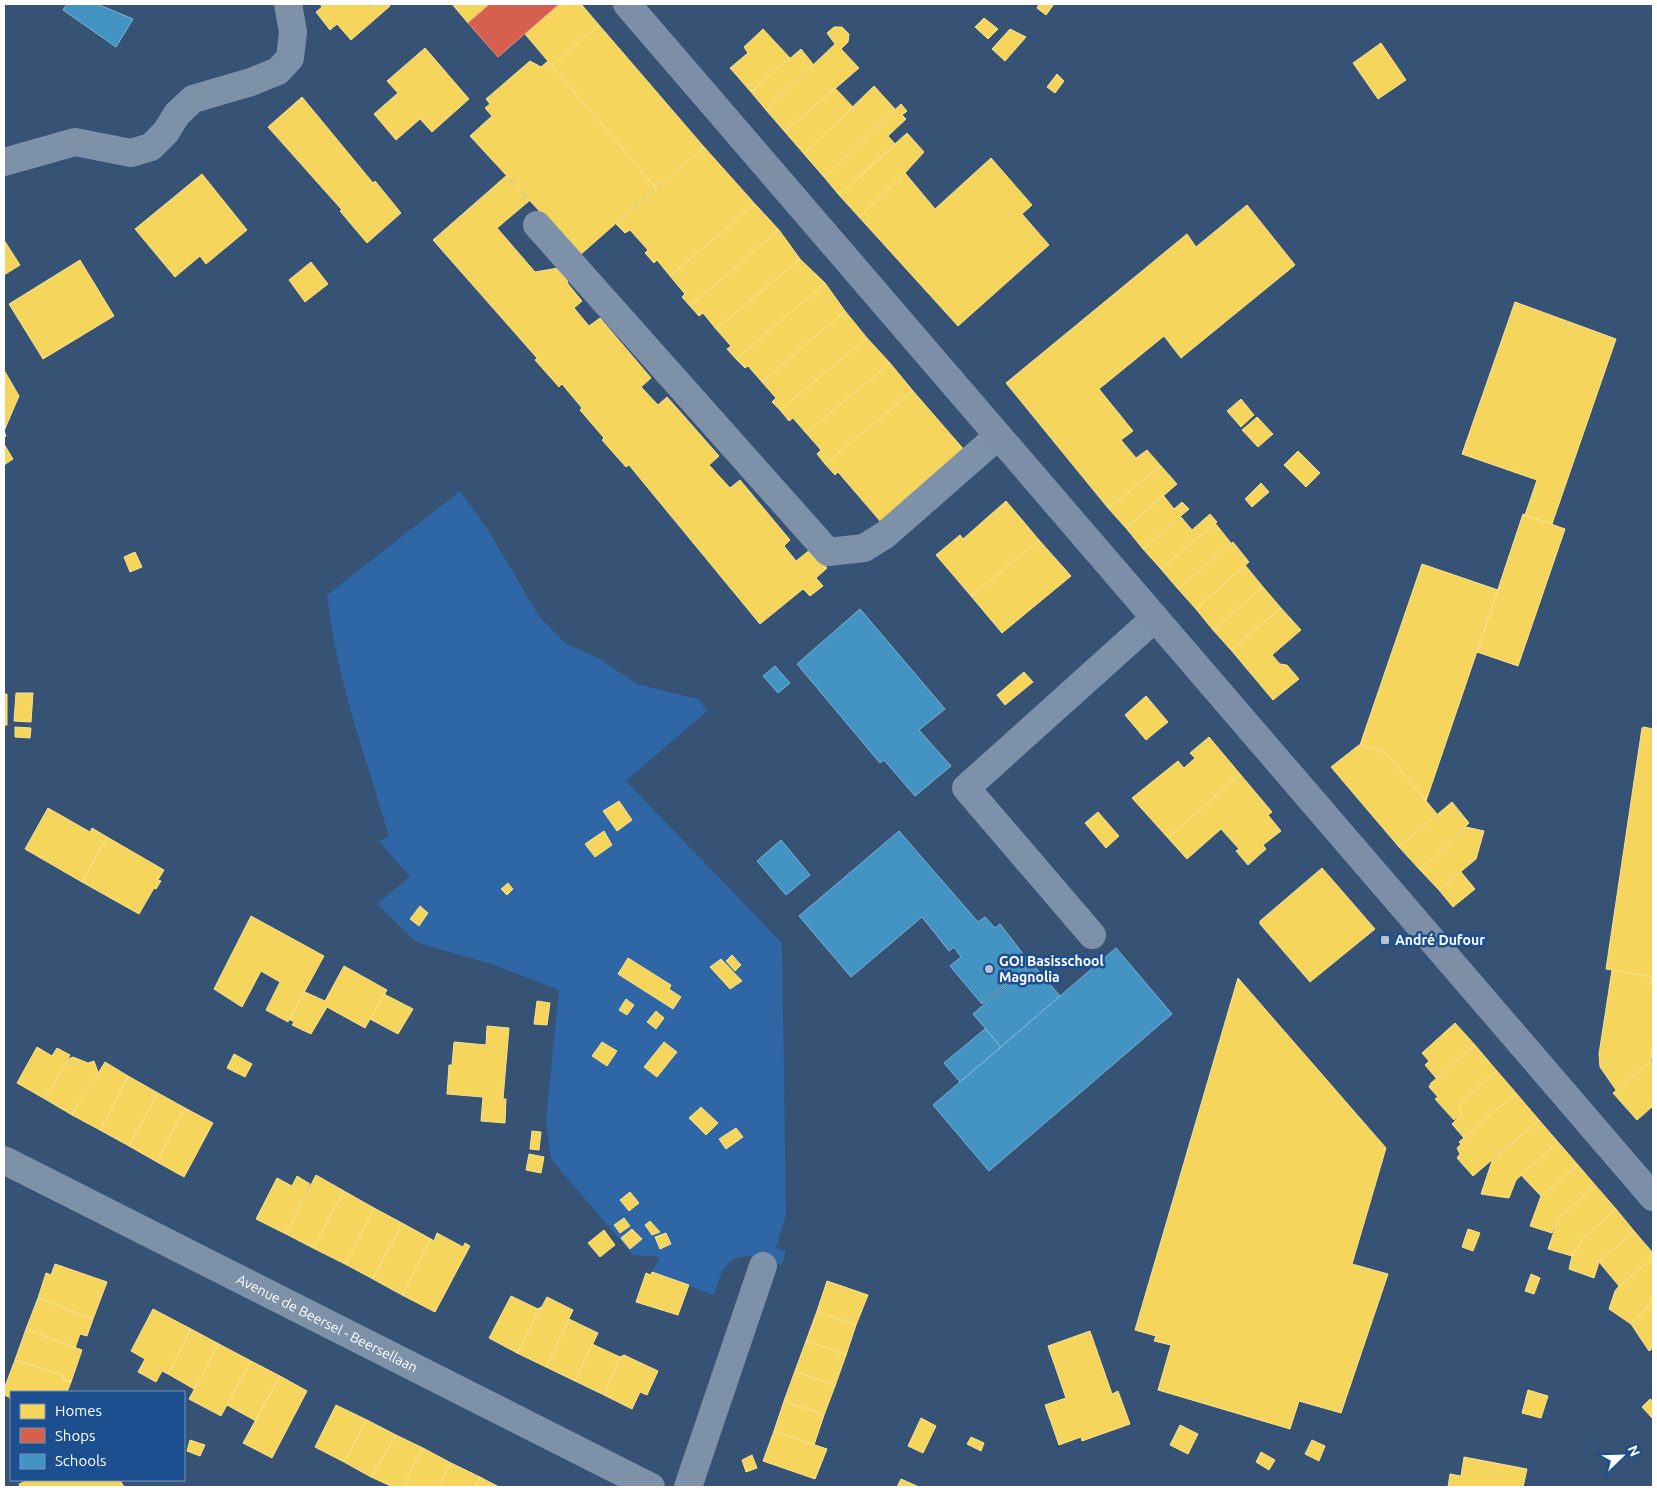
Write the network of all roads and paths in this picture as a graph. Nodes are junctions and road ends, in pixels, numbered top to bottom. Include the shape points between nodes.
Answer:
1 (288, 4) edge
2 (627, 4) edge
3 (4, 162) edge
4 (537, 225) dead end
5 (998, 436) junction
6 (1155, 618) junction
7 (1092, 935) dead end
8 (6, 1168) edge
9 (1653, 1198) edge
10 (763, 1266) dead end
11 (651, 1487) edge
12 (688, 1487) edge

1 - 3 street via 293,32 290,58 278,71 193,99 151,147 131,152 74,142
2 - 5 main road
4 - 5 street via 828,552 864,548 885,536
5 - 6 main road
6 - 7 street via 966,788
6 - 9 main road
8 - 11 street, Avenue de Beersel - Beersellaan
10 - 12 street

